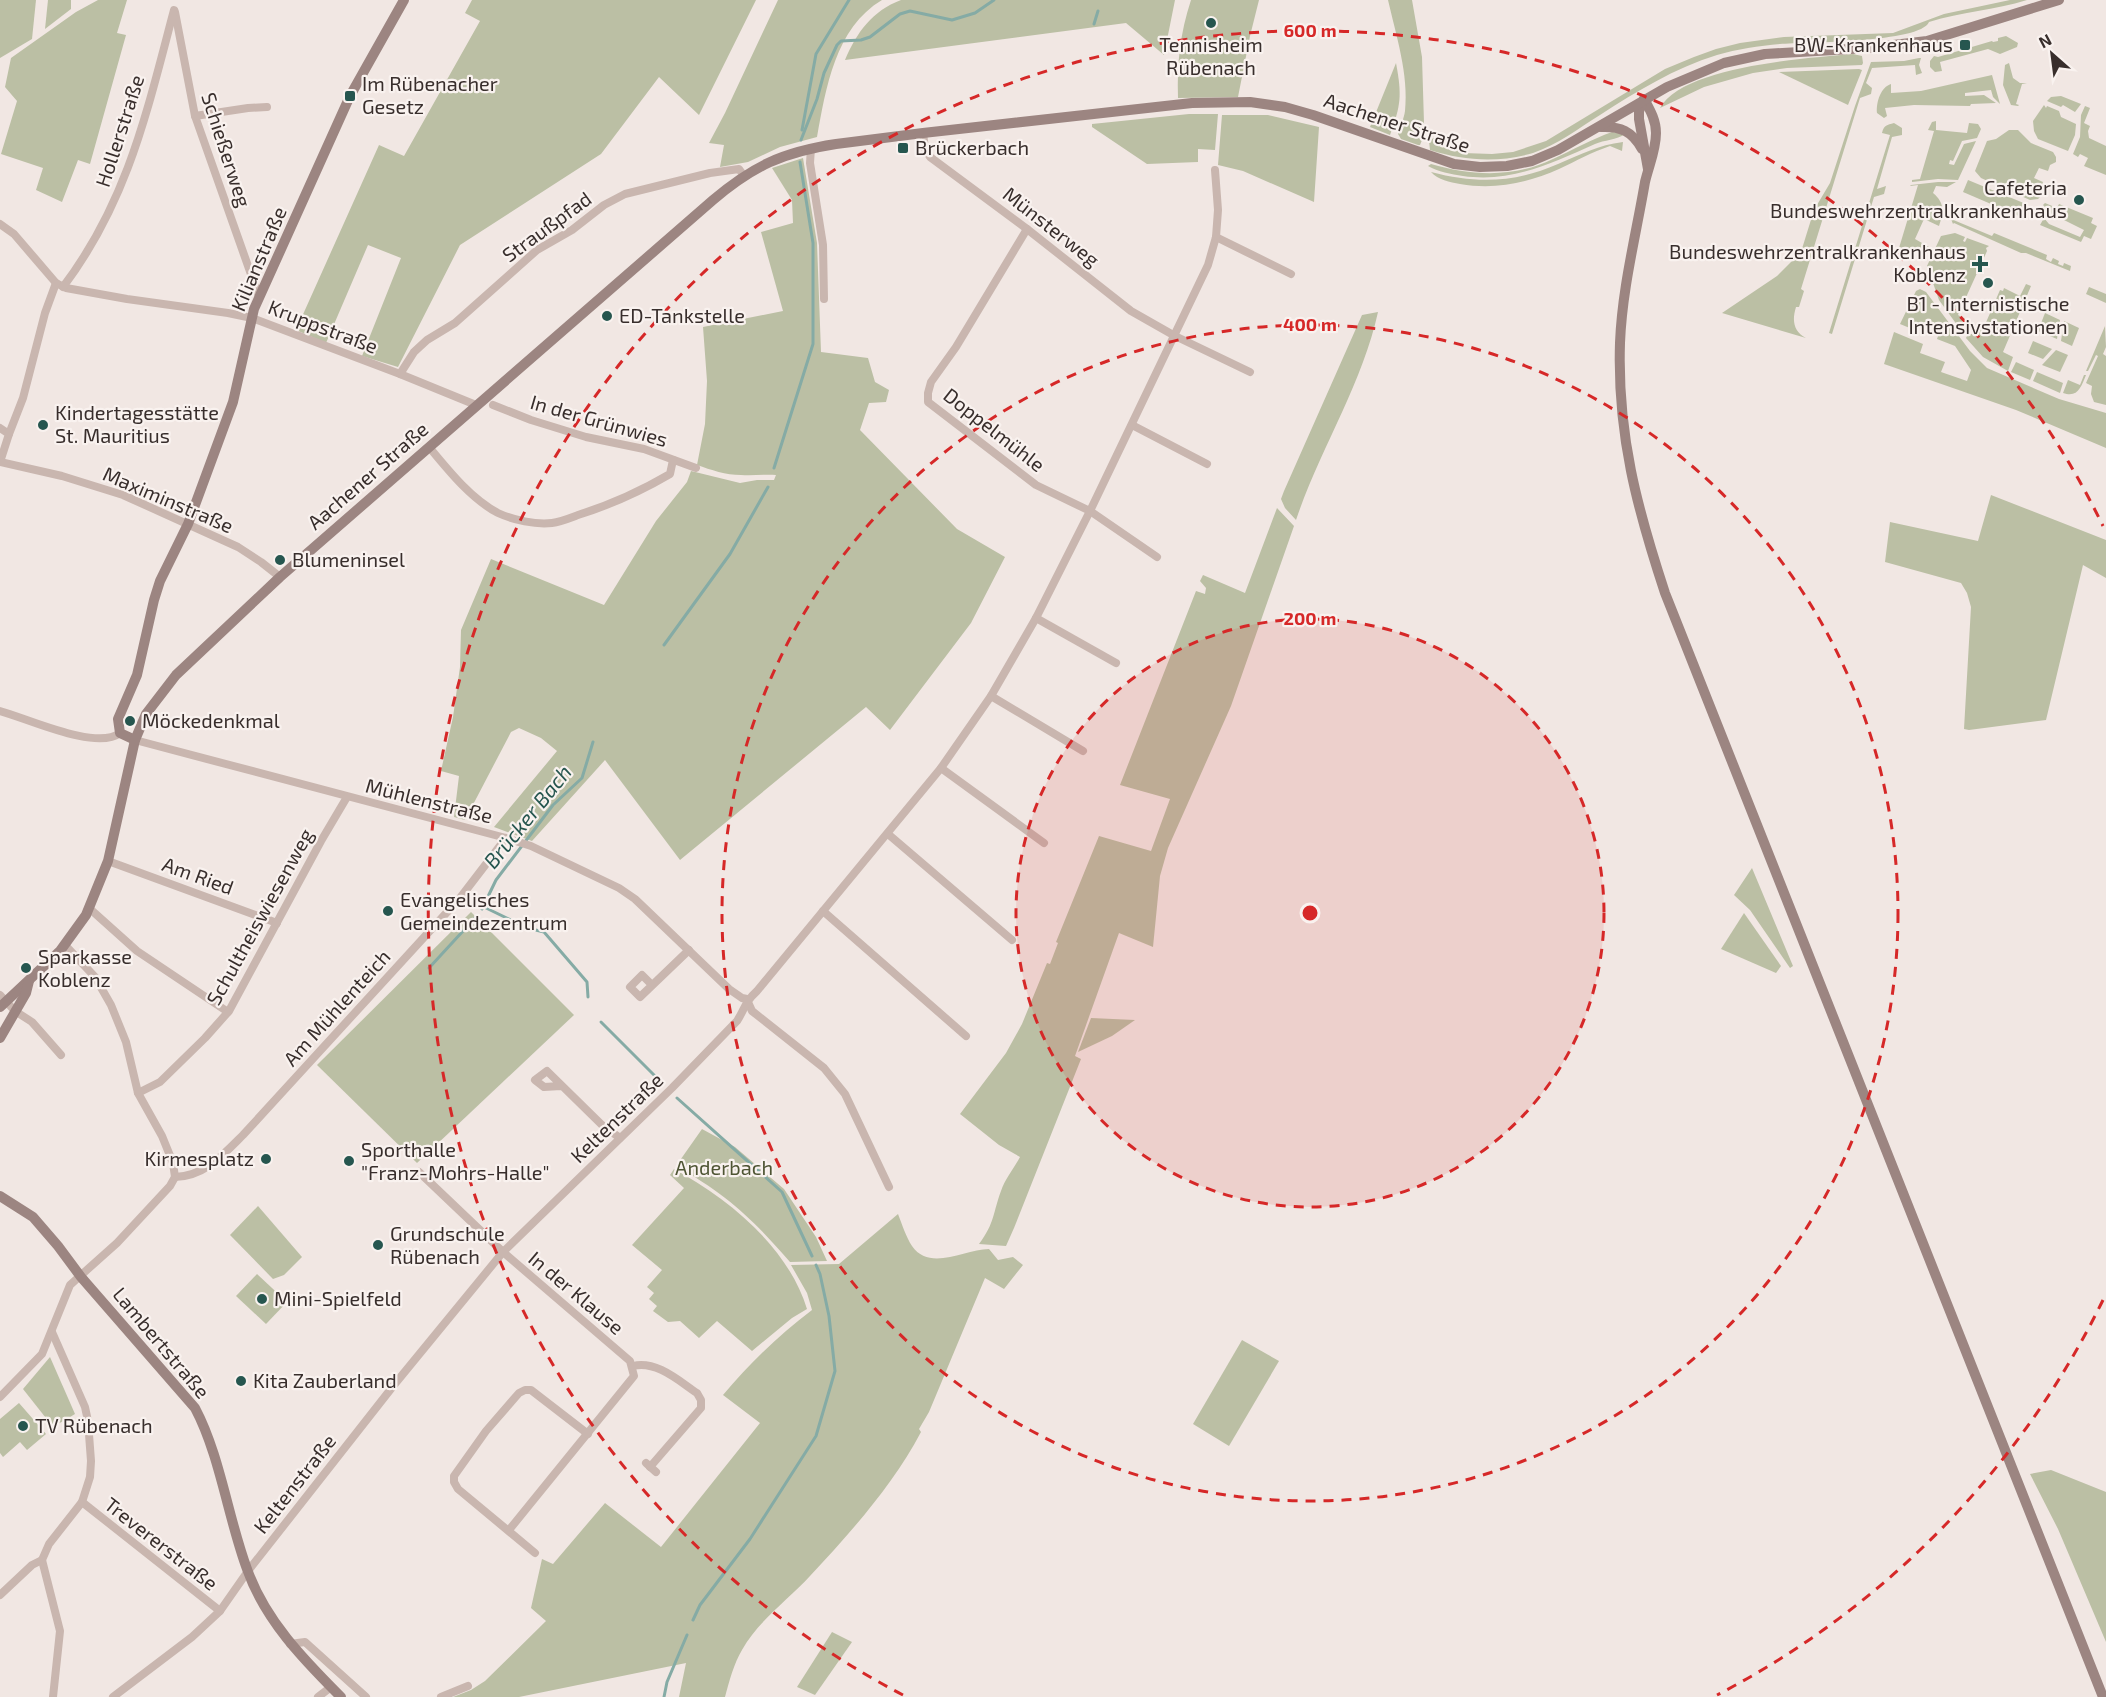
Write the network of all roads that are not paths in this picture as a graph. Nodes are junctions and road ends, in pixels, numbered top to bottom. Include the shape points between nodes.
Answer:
1 (404, 0) edge
2 (2060, 0) edge
3 (174, 10) joint
4 (1644, 99) junction
5 (267, 107) dead end
6 (195, 116) junction
7 (1598, 127) junction
8 (923, 133) junction
9 (811, 148) junction
10 (1644, 152) junction
11 (1648, 169) junction
12 (1215, 170) dead end
13 (744, 176) junction
14 (0, 224) edge
15 (1027, 229) junction
16 (1216, 237) junction
17 (1291, 274) dead end
18 (60, 285) junction
19 (260, 297) junction
20 (824, 299) dead end
21 (252, 318) junction
22 (1174, 336) junction
23 (1250, 372) dead end
24 (400, 374) junction
25 (476, 405) junction
26 (493, 405) dead end
27 (1132, 425) junction
28 (0, 428) edge
29 (9, 434) junction
30 (429, 447) junction
31 (673, 460) junction
32 (0, 462) edge
33 (1207, 464) dead end
34 (696, 468) dead end
35 (1090, 512) junction
36 (188, 524) junction
37 (1157, 557) dead end
38 (280, 577) junction
39 (1036, 618) junction
40 (1116, 663) dead end
41 (991, 696) junction
42 (0, 711) edge
43 (120, 733) junction
44 (135, 740) junction
45 (1083, 751) dead end
46 (941, 768) junction
47 (347, 797) junction
48 (888, 834) junction
49 (506, 838) junction
50 (1044, 843) dead end
51 (108, 861) junction
52 (89, 908) junction
53 (823, 911) junction
54 (277, 923) junction
55 (1012, 940) dead end
56 (65, 945) junction
57 (689, 950) junction
58 (29, 981) junction
59 (652, 986) dead end
60 (747, 999) junction
61 (2, 1001) edge
62 (15, 1011) junction
63 (228, 1012) junction
64 (966, 1036) dead end
65 (0, 1038) edge
66 (61, 1055) dead end
67 (561, 1086) dead end
68 (138, 1093) junction
69 (620, 1138) junction
70 (419, 1172) dead end
71 (175, 1177) junction
72 (889, 1187) dead end
73 (0, 1196) edge
74 (503, 1252) junction
75 (81, 1277) junction
76 (52, 1332) junction
77 (633, 1366) junction
78 (0, 1397) edge
79 (588, 1434) junction
80 (651, 1467) dead end
81 (82, 1502) junction
82 (509, 1530) junction
83 (535, 1553) dead end
84 (42, 1560) junction
85 (248, 1571) junction
86 (0, 1595) edge
87 (220, 1611) junction
88 (290, 1644) junction
89 (468, 1686) dead end
90 (331, 1687) junction
91 (53, 1697) edge
92 (113, 1697) edge
93 (318, 1697) edge
94 (340, 1697) edge
95 (366, 1697) edge
96 (441, 1697) edge
97 (2103, 1697) edge

1 - 19 main road, Kilianstraße via 350,96
2 - 4 main road, Aachener Straße via 1927,41 1749,57 1690,75
3 - 6 street, Schießerweg
3 - 18 street, Hollerstraße via 124,180 85,255
4 - 7 main road, Aachener Straße
4 - 10 main road via 1639,115
4 - 11 main road via 1656,133
5 - 6 street
6 - 19 street, Schießerweg
7 - 8 main road, Aachener Straße via 1532,161 1480,167 1443,161 1285,107 1250,102 1192,103
7 - 10 main road via 1625,129
8 - 9 main road, Aachener Straße
8 - 15 street, Münsterweg via 930,157
9 - 13 main road, Aachener Straße via 776,158
9 - 20 street via 823,245
10 - 11 main road
11 - 97 main road via 1620,343 1622,422 1642,524 1670,604
12 - 16 street, Keltenstraße
13 - 24 street, Straußpfad via 739,169 730,169 615,198 537,250 455,323 419,346
13 - 25 main road, Aachener Straße
14 - 18 street
15 - 22 street, Münsterweg via 1131,310
15 - 35 street, Doppelmühle via 931,382 928,402 1036,485
16 - 17 street
16 - 22 street, Keltenstraße via 1208,265
18 - 21 street, Kruppstraße
18 - 29 street, Hollerstraße via 42,324 23,398
19 - 21 main road, Kilianstraße
21 - 24 street, Kruppstraße
21 - 36 main road, Kilianstraße via 233,402
22 - 23 street
22 - 27 street, Keltenstraße
24 - 25 street, Kruppstraße
25 - 30 main road, Aachener Straße
26 - 31 street, In der Grünwies via 586,437 644,449
27 - 33 street
27 - 35 street, Keltenstraße
28 - 29 street
29 - 32 street, Maximinstraße
30 - 31 street via 472,493 499,513 525,521 552,523 606,506 657,482 670,474
30 - 38 main road, Aachener Straße
31 - 34 street, In der Grünwies
32 - 36 street, Maximinstraße via 123,495
35 - 37 street
35 - 39 street, Keltenstraße
36 - 38 street, Maximinstraße via 250,555
36 - 43 main road, Kilianstraße via 160,581 136,675 118,719
38 - 44 main road, Aachener Straße via 176,675 146,714
39 - 40 street
39 - 41 street, Keltenstraße
41 - 45 street
41 - 46 street, Keltenstraße
42 - 43 street via 80,735 99,738
43 - 44 main road
44 - 47 street, Mühlenstraße
44 - 51 main road, Aachener Straße
46 - 48 street, Keltenstraße
46 - 50 street
47 - 49 street, Mühlenstraße
47 - 54 street, Schultheiswiesenweg
48 - 53 street, Keltenstraße
48 - 55 street
49 - 57 street, Mühlenstraße via 619,888
49 - 71 street, Am Mühlenteich via 460,898 243,1135 204,1170
51 - 52 main road, Aachener Straße
51 - 54 street, Am Ried
52 - 56 main road, Aachener Straße
52 - 63 street via 137,951
53 - 60 street, Keltenstraße
53 - 64 street
54 - 63 street, Schultheiswiesenweg
56 - 58 main road, Aachener Straße
56 - 68 street via 107,995 126,1042
57 - 59 street
57 - 60 street, Mühlenstraße via 729,989
58 - 61 main road, Aachener Straße
58 - 62 main road
60 - 69 street, Keltenstraße via 737,1021
60 - 72 street, Mühlenstraße via 752,1011 825,1068 845,1094
61 - 62 street
62 - 65 main road
62 - 66 street via 32,1022
63 - 68 street, Schultheiswiesenweg via 159,1082
67 - 69 street
68 - 71 street via 162,1136
69 - 74 street, Keltenstraße
70 - 74 street, In der Klause
71 - 75 street
73 - 75 main road, Lambertstraße via 33,1217
74 - 77 street, In der Klause
74 - 85 street, Keltenstraße
75 - 76 street via 70,1285
75 - 85 main road, Lambertstraße via 195,1408
76 - 78 street via 34,1364
76 - 81 street via 88,1421 90,1477
77 - 79 street via 634,1376
77 - 80 street via 656,1366 697,1393 701,1400 701,1407
79 - 82 street
79 - 82 street via 531,1390 519,1393 486,1431 454,1476 454,1482
81 - 84 street via 49,1544
81 - 87 street, Trevererstraße
82 - 83 street
84 - 86 street via 32,1564
84 - 91 street via 60,1631
85 - 87 street, Keltenstraße
85 - 88 main road, Lambertstraße
87 - 92 street, Keltenstraße
88 - 90 main road, Lambertstraße
88 - 95 street via 305,1642
89 - 96 street
90 - 93 street
90 - 94 main road, Lambertstraße

